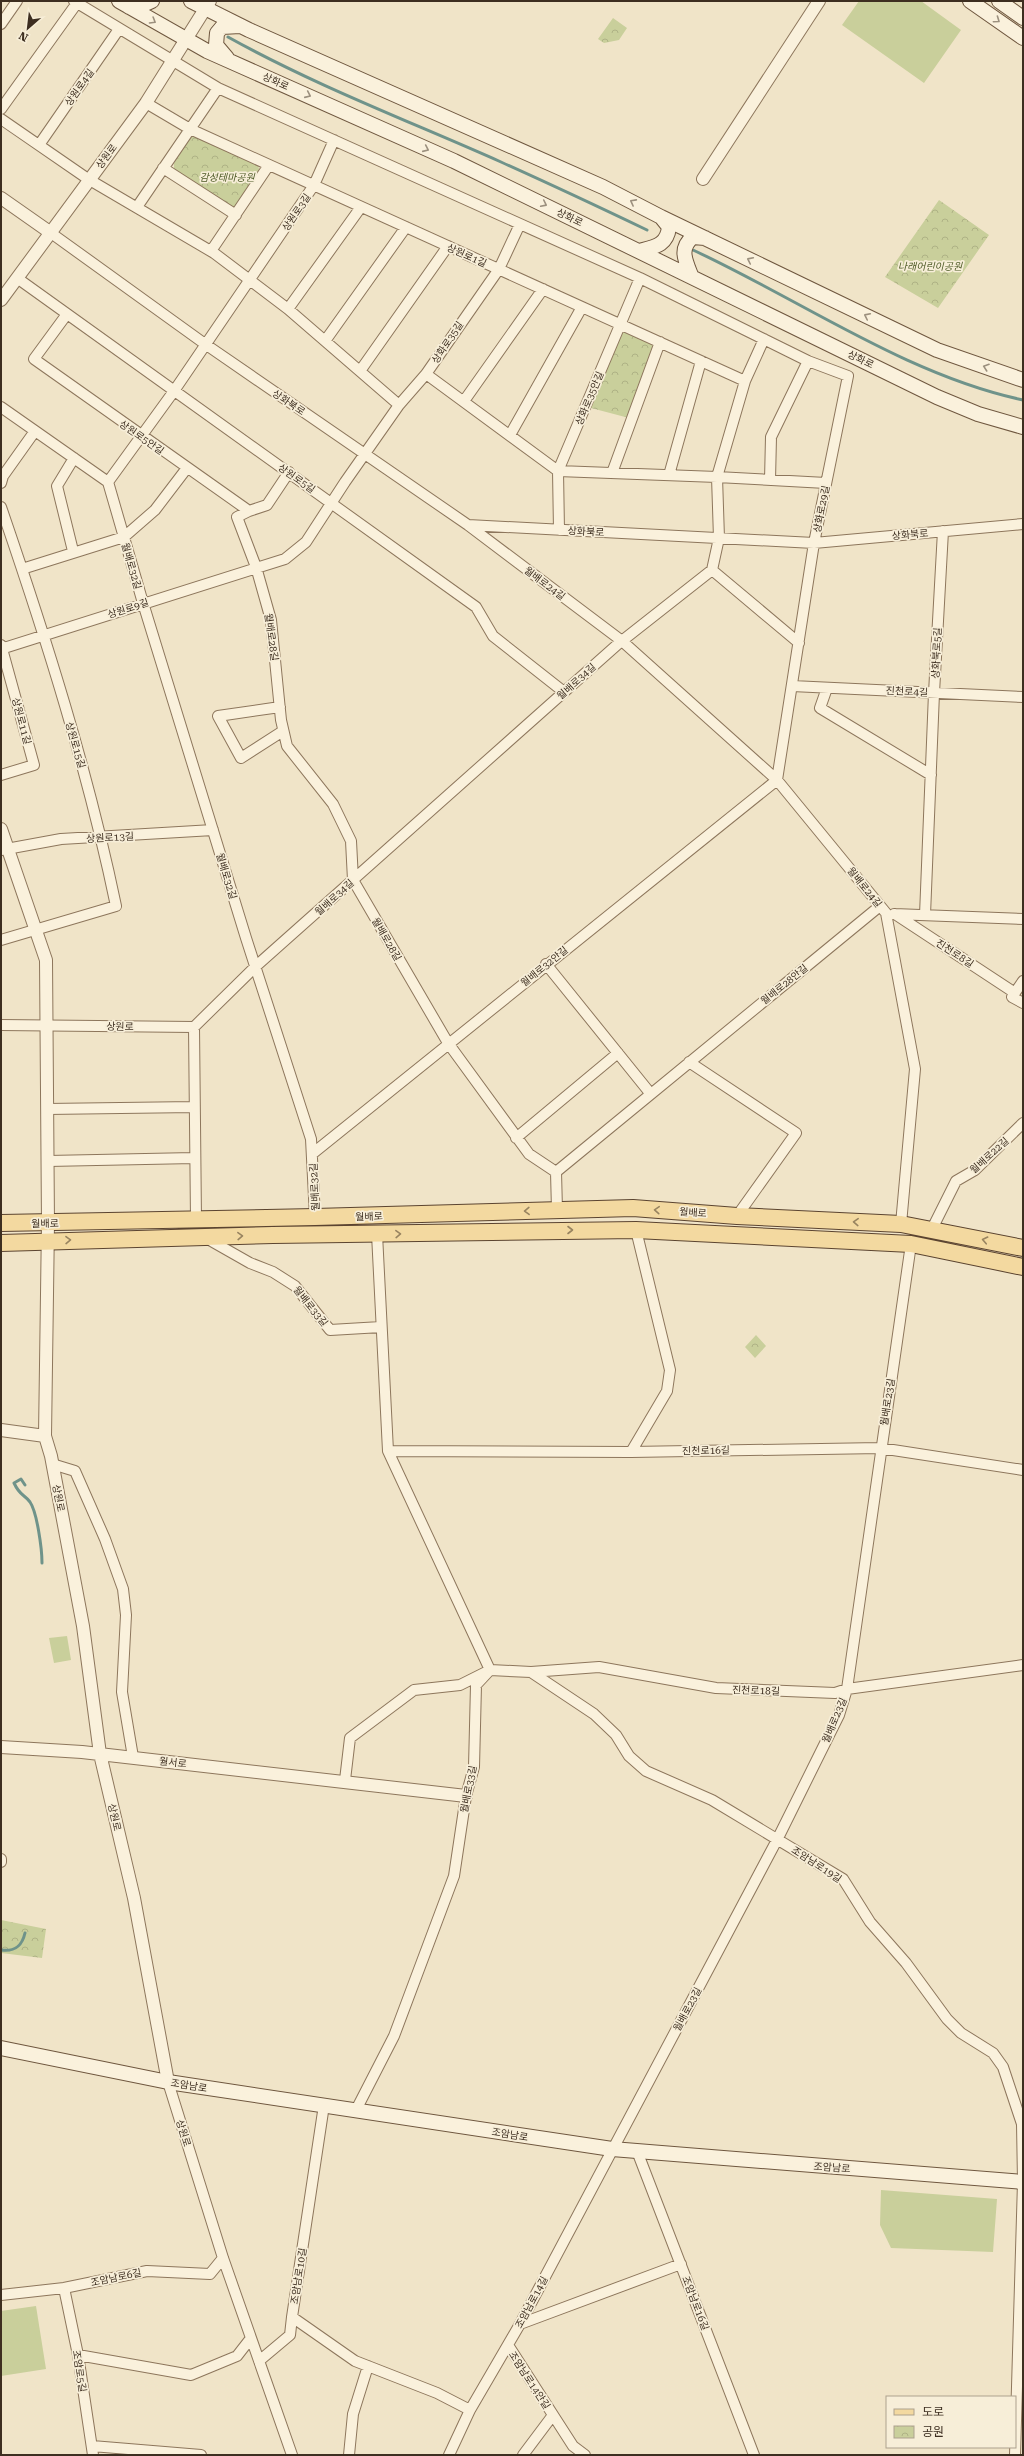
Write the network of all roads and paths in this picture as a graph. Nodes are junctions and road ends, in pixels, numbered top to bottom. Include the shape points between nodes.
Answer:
1 (17, 1) edge
2 (152, 1) edge
3 (191, 1) edge
4 (819, 1) edge
5 (970, 1) edge
6 (999, 1) edge
7 (75, 2) edge
8 (124, 4) edge
9 (207, 4) edge
10 (1023, 18) edge
11 (1, 24) edge
12 (242, 27) junction
13 (119, 29) junction
14 (1023, 38) edge
15 (186, 40) junction
16 (229, 60) junction
17 (172, 62) junction
18 (218, 88) junction
19 (146, 103) junction
20 (1, 109) edge
21 (1, 119) edge
22 (190, 129) junction
23 (334, 140) junction
24 (39, 145) junction
25 (269, 165) junction
26 (163, 168) junction
27 (88, 179) junction
28 (703, 179) dead end
29 (314, 185) junction
30 (1, 198) edge
31 (137, 207) junction
32 (362, 207) junction
33 (236, 215) junction
34 (660, 217) junction
35 (520, 224) junction
36 (406, 227) junction
37 (51, 233) junction
38 (705, 238) junction
39 (448, 246) junction
40 (638, 250) junction
41 (211, 251) junction
42 (499, 269) junction
43 (691, 275) junction
44 (17, 278) junction
45 (640, 278) junction
46 (250, 280) junction
47 (543, 289) junction
48 (1, 300) edge
49 (582, 307) junction
50 (288, 309) junction
51 (67, 314) junction
52 (621, 324) junction
53 (764, 339) junction
54 (325, 341) junction
55 (660, 342) junction
56 (205, 344) junction
57 (702, 361) junction
58 (808, 361) junction
59 (360, 371) junction
60 (426, 374) junction
61 (1023, 380) edge
62 (745, 381) junction
63 (174, 391) junction
64 (464, 401) junction
65 (399, 405) junction
66 (1, 407) edge
67 (1023, 427) edge
68 (35, 431) junction
69 (141, 436) junction
70 (510, 436) junction
71 (365, 454) junction
72 (74, 458) junction
73 (187, 468) junction
74 (558, 471) junction
75 (289, 472) junction
76 (612, 473) junction
77 (669, 475) junction
78 (717, 477) junction
79 (770, 480) junction
80 (108, 482) junction
81 (1, 483) edge
82 (826, 483) junction
83 (332, 502) junction
84 (1, 507) edge
85 (249, 511) junction
86 (3, 518) edge
87 (1023, 524) edge
88 (468, 525) junction
89 (558, 530) junction
90 (943, 531) junction
91 (124, 537) junction
92 (719, 538) junction
93 (814, 543) junction
94 (73, 551) junction
95 (256, 568) junction
96 (22, 569) junction
97 (712, 570) junction
98 (143, 603) junction
99 (44, 635) junction
100 (622, 641) junction
101 (798, 643) junction
102 (1, 647) edge
103 (792, 686) junction
104 (827, 688) junction
105 (564, 692) junction
106 (934, 693) junction
107 (1023, 697) edge
108 (280, 707) junction
109 (283, 731) junction
110 (931, 774) junction
111 (1, 775) edge
112 (777, 780) junction
113 (1, 829) edge
114 (213, 830) junction
115 (102, 837) junction
116 (4, 850) edge
117 (353, 880) junction
118 (887, 911) junction
119 (925, 915) junction
120 (1023, 919) edge
121 (36, 930) junction
122 (1, 940) edge
123 (546, 964) junction
124 (255, 967) junction
125 (1023, 980) edge
126 (1014, 995) junction
127 (1023, 1004) edge
128 (1, 1024) edge
129 (46, 1024) junction
130 (194, 1027) junction
131 (448, 1043) junction
132 (618, 1053) junction
133 (688, 1062) junction
134 (650, 1094) junction
135 (194, 1108) junction
136 (47, 1109) junction
137 (1023, 1123) edge
138 (516, 1138) junction
139 (312, 1154) junction
140 (194, 1158) junction
141 (48, 1161) junction
142 (556, 1172) junction
143 (556, 1210) junction
144 (737, 1216) junction
145 (315, 1217) junction
146 (196, 1220) junction
147 (1, 1223) edge
148 (48, 1223) junction
149 (901, 1224) junction
150 (932, 1229) junction
151 (636, 1230) junction
152 (377, 1234) junction
153 (204, 1237) junction
154 (47, 1241) junction
155 (1, 1243) edge
156 (911, 1244) junction
157 (1023, 1248) edge
158 (1023, 1267) edge
159 (380, 1327) junction
160 (1, 1430) edge
161 (45, 1436) junction
162 (880, 1448) junction
163 (388, 1451) junction
164 (631, 1452) junction
165 (52, 1464) junction
166 (1023, 1470) edge
167 (1023, 1665) edge
168 (490, 1670) junction
169 (531, 1672) junction
170 (847, 1689) junction
171 (1, 1747) edge
172 (100, 1754) junction
173 (133, 1758) junction
174 (345, 1780) junction
175 (466, 1796) junction
176 (778, 1838) junction
177 (1, 2048) edge
178 (168, 2082) junction
179 (324, 2105) junction
180 (356, 2110) junction
181 (612, 2150) junction
182 (637, 2152) junction
183 (1023, 2182) edge
184 (223, 2258) junction
185 (681, 2264) junction
186 (64, 2288) junction
187 (1, 2295) edge
188 (292, 2317) junction
189 (520, 2324) junction
190 (251, 2338) junction
191 (508, 2345) junction
192 (78, 2355) junction
193 (260, 2361) junction
194 (368, 2366) junction
195 (470, 2410) junction
196 (553, 2415) junction
197 (1020, 2419) edge
198 (1016, 2448) edge
199 (92, 2451) edge
200 (201, 2455) edge
201 (292, 2455) edge
202 (349, 2455) edge
203 (450, 2455) edge
204 (523, 2455) edge
205 (585, 2455) edge
206 (754, 2455) edge

1 - 11 street
2 - 8 main road via 141,6
3 - 9 main road
4 - 28 street
5 -> 14 main road
6 - 10 main road
7 - 13 street
7 - 20 street
8 -> 15 main road, 상화로
9 - 12 main road
9 - 15 street, 상원로
12 - 16 main road via 230,25 222,27 216,33 216,45
34 -> 12 main road via 603,187
13 - 17 street
13 - 24 street, 상원로4길
15 - 16 main road, 상화로
15 - 17 street, 상원로
16 -> 40 main road, 상화로 via 454,161
17 - 18 street
17 - 19 street, 상원로
18 - 22 street
18 - 23 street
19 - 22 street, 상원로1길
19 - 27 street, 상원로
21 - 24 street
22 - 25 street, 상원로1길
22 - 26 street
23 - 29 street, 상원로3길
23 - 35 street
24 - 27 street
25 - 29 street, 상원로1길
25 - 33 street
26 - 31 street
26 - 33 street
27 - 31 street
27 - 37 street, 상원로
29 - 32 street, 상원로1길
29 - 46 street, 상원로3길
30 - 37 street, 상화북로
31 - 41 street
32 - 36 street, 상원로1길
32 - 50 street
33 - 41 street
34 - 38 main road
34 - 40 main road via 669,227 666,239 660,245
35 - 42 street, 상화로35길
35 - 45 street
36 - 39 street, 상원로1길
36 - 54 street
37 - 44 street, 상원로
37 - 56 street, 상화북로
38 - 43 main road via 693,237 684,246 683,254
61 -> 38 main road via 937,350
39 - 42 street, 상원로1길
39 - 59 street
40 - 43 main road, 상화로
41 - 46 street
42 - 47 street, 상원로1길
42 - 60 street, 상화로35길
43 - 67 main road, 상화로 via 937,397 978,414
44 - 48 street, 상원로
44 - 51 street, 상원로5길
45 - 52 street, 상화로35안길
45 - 53 street
46 - 50 street
46 - 56 street
47 - 49 street, 상원로1길
47 - 64 street
49 - 52 street, 상원로1길
49 - 70 street
50 - 54 street
51 - 63 street, 상원로5길
51 - 69 street, 상원로5안길 via 34,359
52 - 55 street, 상원로1길
52 - 74 street, 상화로35안길
53 - 58 street
53 - 62 street
54 - 59 street
55 - 57 street, 상원로1길
55 - 76 street
56 - 63 street
56 - 71 street, 상화북로
57 - 62 street, 상원로1길
57 - 77 street
58 - 79 street via 771,437
58 - 82 street, 상화로29길 via 848,376
59 - 65 street
60 - 64 street
60 - 65 street, 상화로35길
62 - 78 street
63 - 69 street
63 - 75 street, 상원로5길
64 - 70 street
65 - 71 street, 상화로35길
66 - 68 street
68 - 72 street
68 - 81 street via 3,476
69 - 73 street, 상원로5안길
69 - 80 street
70 - 74 street
71 - 83 street, 상원로9길
71 - 88 street, 상화북로
72 - 80 street
72 - 94 street via 57,486
73 - 85 street, 상원로5안길
73 - 91 street, 월배로32길 via 155,510
74 - 76 street
74 - 89 street
75 - 83 street, 상원로5길
75 - 85 street via 267,505
76 - 77 street
77 - 78 street
78 - 79 street
78 - 92 street
79 - 82 street
80 - 91 street, 월배로32길
82 - 93 street, 상화로29길
83 - 95 street, 상원로9길 via 306,542 285,559
83 - 105 street, 상원로5길 via 476,607 494,636
84 - 86 street, 상원로15길
85 - 95 street via 237,518
86 - 96 street, 상원로15길
87 - 90 street, 상화북로
88 - 89 street, 상화북로
88 - 100 street, 월배로24길
89 - 92 street, 상화북로
90 - 93 street, 상화북로
90 - 106 street, 상화북로5길
91 - 94 street, 월배로32길
91 - 98 street, 월배로32길
92 - 93 street, 상화북로
92 - 97 street
93 - 101 street, 상화로29길
94 - 96 street, 월배로32길
95 - 98 street, 상원로9길
95 - 108 street, 월배로28길 via 271,620
96 - 99 street, 상원로15길
97 - 100 street
97 - 101 street
98 - 99 street, 상원로9길
98 - 114 street, 월배로32길
99 - 102 street, 상원로9길
99 - 115 street, 상원로15길
100 - 105 street, 월배로34길
100 - 112 street, 월배로24길
101 - 103 street, 상화로29길
102 - 111 street, 상원로11길 via 34,765
103 - 104 street, 진천로4길
103 - 112 street, 상화로29길
104 - 106 street, 진천로4길
104 - 110 street via 820,708
105 - 117 street, 월배로34길
106 - 107 street, 진천로4길
106 - 110 street, 상화북로5길
108 - 109 street, 월배로28길
108 - 109 street via 218,716 241,758
109 - 117 street, 월배로28길 via 287,746 333,804 351,841
110 - 119 street, 상화북로5길
112 - 118 street, 월배로24길
112 - 123 street, 월배로32안길
113 - 116 street, 상원로
114 - 115 street, 상원로13길
114 - 124 street, 월배로32길
115 - 116 street, 상원로13길 via 61,839
115 - 121 street, 상원로15길 via 116,906
116 - 121 street, 상원로
117 - 124 street, 월배로34길
117 - 131 street, 월배로28길
118 - 119 street
118 - 126 street, 진천로8길
118 - 133 street, 월배로28안길
118 - 149 street, 월배로24길 via 915,1069
119 - 120 street
121 - 122 street
121 - 129 street, 상원로 via 46,960
123 - 131 street, 월배로32안길
123 - 132 street
124 - 130 street, 월배로34길
124 - 139 street, 월배로32길 via 311,1139
125 - 126 street
126 - 127 street
128 - 129 street, 상원로
129 - 130 street, 상원로
129 - 136 street, 상원로
130 - 135 street
131 - 138 street, 월배로28길
131 - 139 street, 월배로32안길
132 - 134 street
132 - 138 street
133 - 134 street, 월배로28안길
133 - 144 street via 796,1133
134 - 142 street, 월배로28안길
135 - 136 street
135 - 140 street
136 - 141 street, 상원로
137 - 150 street, 월배로22길 via 975,1170 956,1181
138 - 142 street, 월배로28길 via 529,1154
139 - 145 street, 월배로32길
140 - 141 street
140 - 146 street
141 - 148 street, 상원로
142 - 143 street
144 -> 143 main road, 월배로 via 633,1208
143 -> 145 main road, 월배로
149 -> 144 main road, 월배로
145 - 146 main road, 월배로
146 - 148 main road, 월배로
147 - 148 main road, 월배로
148 - 154 street, 상원로
149 - 150 main road, 월배로
157 -> 150 main road, 월배로
152 -> 151 main road, 월배로
151 - 156 main road, 월배로
151 - 164 street via 670,1370 667,1391
153 -> 152 main road, 월배로
152 - 159 street, 월배로
154 -> 153 main road, 월배로
153 - 159 street, 월배로33길 via 295,1286 330,1330
154 - 155 main road, 월배로
154 - 161 street, 상원로
156 - 158 main road, 월배로
156 - 162 street, 월배로23길
159 - 163 street, 월배로
160 - 161 street
161 - 165 street, 상원로
162 - 164 street, 진천로16길
162 - 166 street, 진천로16길
162 - 170 street, 월배로23길
163 - 164 street, 진천로16길
163 - 168 street
165 - 172 street, 상원로 via 83,1626
165 - 173 street via 75,1471 105,1539 123,1590 126,1615 122,1692
167 - 170 street, 진천로18길
168 - 169 street, 진천로18길
168 - 174 street via 460,1685 414,1690 350,1738
168 - 175 street, 월배로33길 via 476,1685 474,1767
169 - 170 street, 진천로18길 via 599,1667 716,1688 835,1693
169 - 176 street, 조암남로19길 via 594,1714 616,1735 629,1756 646,1771 712,1800
170 - 176 street, 월배로23길 via 839,1715
171 - 172 street, 월서로
172 - 173 street, 월서로
172 - 178 street, 상원로 via 134,1898
173 - 174 street, 월서로
174 - 175 street, 월서로
175 - 180 street, 월배로33길 via 454,1876 394,2036
176 - 181 street, 월배로23길
176 - 183 street, 조암남로19길 via 843,1879 870,1922 906,1963 947,2019 961,2033 993,2053 1003,2067 1022,2124
177 - 178 main road, 조암남로
178 - 179 main road, 조암남로
178 - 184 street, 상원로
179 - 180 main road, 조암남로
179 - 188 street, 조암남로10길
180 - 181 main road, 조암남로
181 - 182 main road, 조암남로
181 - 189 street, 조암남로14길
182 - 183 main road, 조암남로
182 - 185 street, 조암남로16길
183 - 197 street, 조암남로19길
184 - 186 street, 조암남로6길 via 210,2274 147,2271
184 - 190 street, 상원로
185 - 189 street
185 - 206 street, 조암남로16길
186 - 187 street, 조암남로6길
186 - 192 street, 조암로5길
188 - 193 street via 290,2335
188 - 194 street, 조암남로10길 via 355,2361
189 - 191 street, 조암남로14길
190 - 192 street via 237,2356 191,2375
190 - 193 street, 상원로
191 - 195 street, 조암남로14길
191 - 196 street, 조암남로14안길
192 - 199 street, 조암로5길
193 - 201 street, 상원로
194 - 195 street, 조암남로10길 via 437,2393
194 - 202 street via 353,2414
195 - 203 street, 조암남로14길
196 - 204 street, 조암남로14안길
196 - 205 street, 조암남로14안길 via 573,2446
197 - 198 street, 조암남로19길
199 - 200 street

